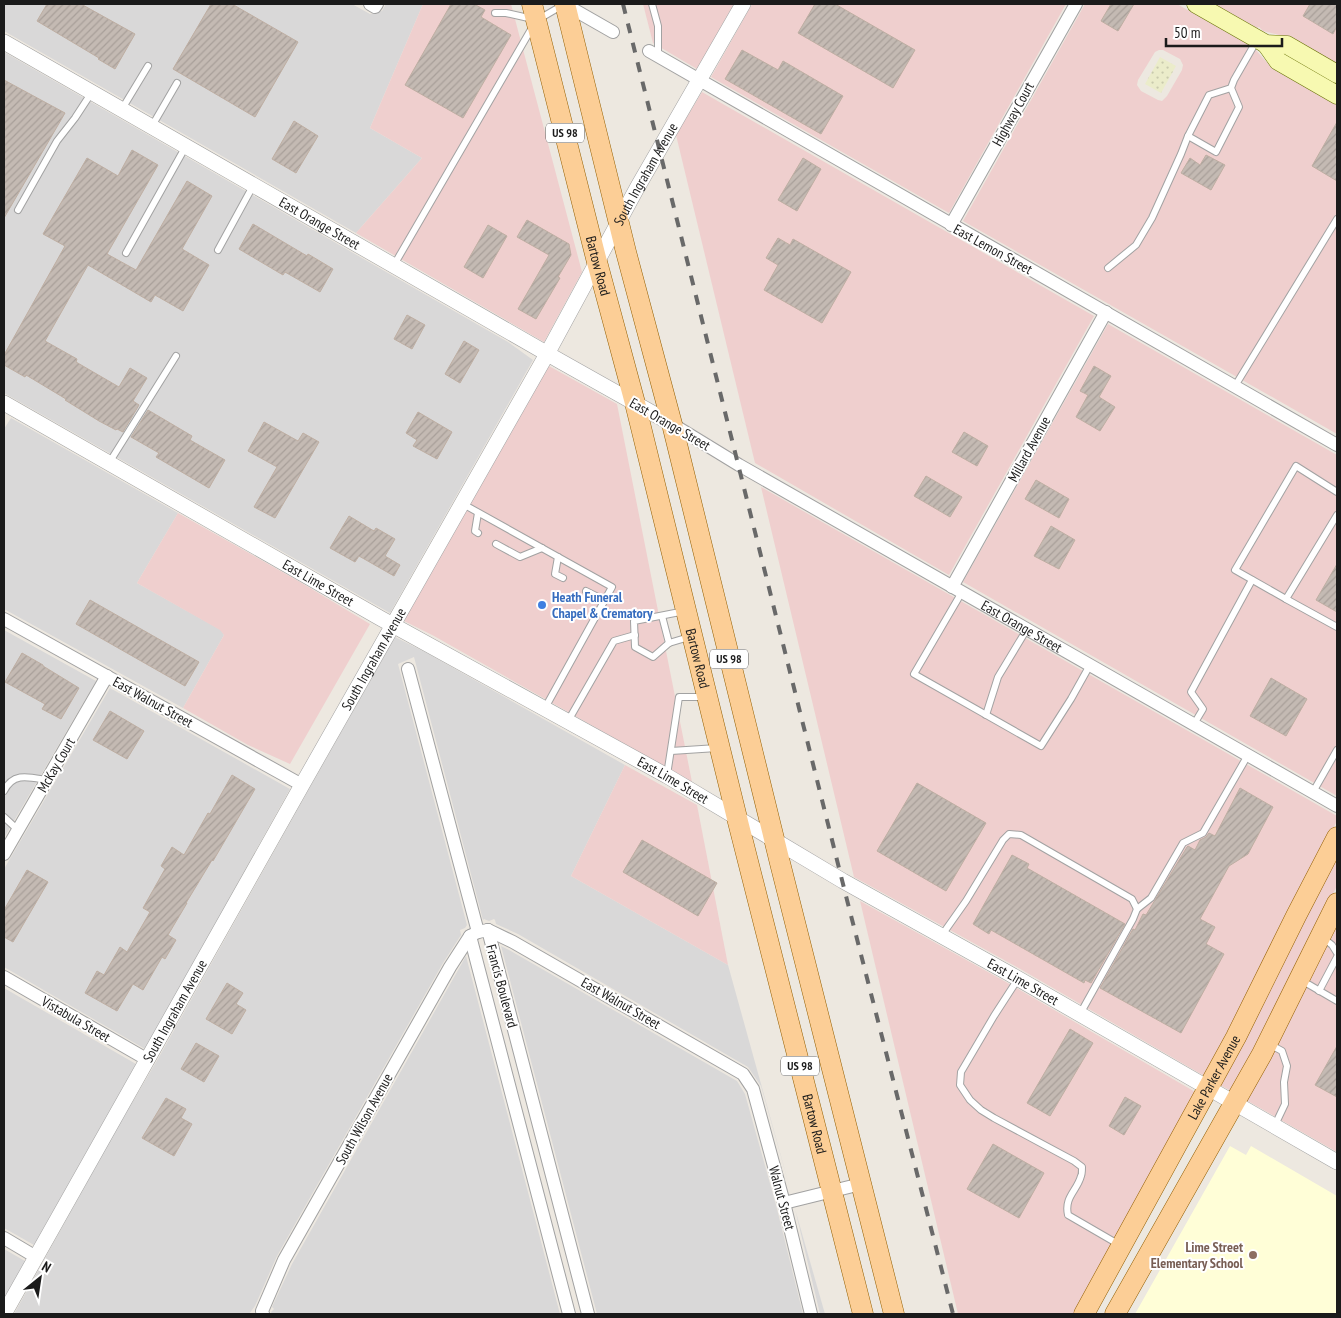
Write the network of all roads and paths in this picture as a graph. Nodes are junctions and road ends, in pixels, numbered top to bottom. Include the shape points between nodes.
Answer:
1 (370, 4) edge
2 (377, 4) edge
3 (564, 4) edge
4 (652, 4) edge
5 (743, 4) edge
6 (1076, 4) edge
7 (1196, 4) edge
8 (535, 12) edge
9 (496, 13) dead end
10 (613, 32) dead end
11 (4, 42) edge
12 (1262, 42) junction
13 (654, 54) joint
14 (148, 66) dead end
15 (1337, 74) edge
16 (699, 80) junction
17 (177, 83) dead end
18 (1231, 88) junction
19 (92, 92) junction
20 (1337, 95) edge
21 (121, 110) junction
22 (152, 127) junction
23 (1188, 136) junction
24 (186, 146) junction
25 (254, 185) junction
26 (18, 210) dead end
27 (1337, 220) edge
28 (618, 221) junction
29 (951, 225) junction
30 (218, 250) dead end
31 (126, 253) dead end
32 (597, 262) junction
33 (394, 265) junction
34 (1108, 268) dead end
35 (1106, 312) junction
36 (547, 354) junction
37 (176, 356) dead end
38 (1234, 386) junction
39 (635, 403) junction
40 (6, 408) edge
41 (672, 424) junction
42 (1337, 445) edge
43 (108, 463) junction
44 (1337, 492) edge
45 (462, 504) junction
46 (478, 513) junction
47 (1337, 515) edge
48 (478, 533) dead end
49 (496, 544) dead end
50 (542, 548) junction
51 (558, 557) junction
52 (563, 578) dead end
53 (1252, 580) junction
54 (957, 589) junction
55 (586, 591) dead end
56 (1286, 599) junction
57 (604, 600) junction
58 (686, 611) junction
59 (662, 616) junction
60 (4, 619) edge
61 (393, 625) junction
62 (1337, 628) edge
63 (1027, 629) junction
64 (635, 636) junction
65 (692, 636) junction
66 (669, 643) junction
67 (1090, 666) junction
68 (408, 669) dead end
69 (107, 676) junction
70 (707, 697) junction
71 (545, 708) junction
72 (986, 715) junction
73 (568, 721) junction
74 (1194, 724) junction
75 (720, 748) junction
76 (1337, 750) edge
77 (671, 751) junction
78 (1248, 755) junction
79 (667, 776) junction
80 (47, 780) junction
81 (302, 785) junction
82 (4, 791) edge
83 (1312, 792) junction
84 (1337, 806) edge
85 (4, 817) edge
86 (737, 818) junction
87 (18, 830) junction
88 (1337, 837) edge
89 (774, 840) junction
90 (4, 854) edge
91 (1337, 903) edge
92 (1137, 909) junction
93 (478, 933) junction
94 (942, 936) junction
95 (1321, 936) junction
96 (1337, 953) edge
97 (1337, 958) edge
98 (4, 977) edge
99 (1018, 979) junction
100 (1300, 979) junction
101 (1319, 991) junction
102 (1337, 1001) edge
103 (1080, 1014) junction
104 (1268, 1044) junction
105 (148, 1060) junction
106 (748, 1082) joint
107 (1208, 1089) junction
108 (1235, 1104) junction
109 (1274, 1126) junction
110 (546, 1155) junction
111 (528, 1160) junction
112 (1337, 1162) edge
113 (861, 1184) junction
114 (831, 1191) junction
115 (784, 1203) junction
116 (4, 1238) edge
117 (1121, 1246) junction
118 (36, 1257) junction
119 (261, 1313) edge
120 (4, 1314) edge
121 (569, 1314) edge
122 (588, 1314) edge
123 (812, 1314) edge
124 (863, 1314) edge
125 (894, 1314) edge
126 (1084, 1314) edge
127 (1115, 1314) edge

1 - 2 street via 375,7
3 - 8 lane
3 - 10 street
3 - 28 main road, US 98
4 - 13 lane via 658,26
5 - 16 street, South Ingraham Avenue
6 - 29 street, Highway Court
7 - 12 main road
8 - 9 lane
8 - 32 main road, Bartow Road / US 98
8 - 33 lane
11 - 19 street, East Orange Street
12 - 15 main road via 1287,45
12 - 18 lane
12 - 20 main road via 1278,61
13 - 16 street, East Lemon Street
14 - 21 lane
16 - 28 street, South Ingraham Avenue
16 - 29 street, East Lemon Street
17 - 22 lane
18 - 23 lane via 1209,95
18 - 23 lane via 1239,107 1216,152
19 - 21 street, East Orange Street
19 - 26 lane via 57,141
21 - 22 street, East Orange Street
22 - 24 street, East Orange Street
23 - 34 lane via 1152,218 1136,244
24 - 25 street, East Orange Street
24 - 31 lane
25 - 30 lane
25 - 33 street, East Orange Street
27 - 38 lane
28 - 32 street, South Ingraham Avenue
28 - 41 main road, US 98
29 - 35 street, East Lemon Street
32 - 36 street, South Ingraham Avenue
32 - 39 main road, Bartow Road / US 98
33 - 36 street, East Orange Street
35 - 38 street, East Lemon Street
35 - 54 street, Millard Avenue
36 - 39 street, East Orange Street
36 - 45 street, South Ingraham Avenue
37 - 43 lane
38 - 42 street, East Lemon Street
39 - 41 street, East Orange Street
39 - 58 main road, Bartow Road / US 98
40 - 43 street, East Lime Street
41 - 54 street, East Orange Street
41 - 89 main road, US 98
43 - 61 street, East Lime Street
44 - 53 lane via 1296,466 1235,570
45 - 46 lane
45 - 61 street, South Ingraham Avenue
46 - 48 lane via 474,531
46 - 50 lane
47 - 56 lane
49 - 50 lane via 520,557
50 - 51 lane
51 - 52 lane via 555,574
51 - 57 lane via 612,587
53 - 56 lane
53 - 74 lane via 1191,692 1203,709
54 - 63 street, East Orange Street
54 - 72 lane via 914,674
55 - 57 lane
56 - 62 lane
57 - 71 lane
58 - 59 lane
58 - 65 main road, Bartow Road / US 98
59 - 64 lane via 634,621
59 - 66 lane
60 - 69 street, East Walnut Street
61 - 71 street, East Lime Street
61 - 81 street, South Ingraham Avenue
63 - 67 street, East Orange Street
63 - 72 lane via 998,678
64 - 66 lane via 635,648 653,657
64 - 73 lane via 614,640
65 - 66 lane
65 - 70 main road, Bartow Road / US 98
67 - 72 lane via 1041,746
67 - 74 street, East Orange Street
68 - 93 street, Francis Boulevard
69 - 80 street, McKay Court
69 - 81 street, East Walnut Street
70 - 75 main road, Bartow Road / US 98
70 - 77 lane via 679,697
71 - 73 street, East Lime Street
73 - 79 street, East Lime Street
74 - 78 street, East Orange Street
75 - 77 lane
75 - 86 main road, Bartow Road / US 98
76 - 83 lane
77 - 79 lane
78 - 83 street, East Orange Street
78 - 92 lane via 1202,833 1183,843 1151,898
79 - 86 street, East Lime Street
80 - 82 lane via 29,777 12,780
80 - 87 street, McKay Court
81 - 105 street, South Ingraham Avenue
83 - 84 street, East Orange Street
85 - 87 lane
86 - 89 street, East Lime Street
86 - 114 main road, Bartow Road / US 98
87 - 90 street, McKay Court
88 - 107 main road, Lake Parker Avenue
89 - 94 street, East Lime Street
89 - 113 main road, US 98
91 - 95 main road
92 - 94 lane via 1132,899 1021,835 1009,834
92 - 103 lane
93 - 106 street, East Walnut Street via 513,942 722,1061 743,1074
93 - 110 street, Francis Boulevard
93 - 111 street, Francis Boulevard
93 - 119 street, South Wilson Avenue via 450,967 284,1260
94 - 99 street, East Lime Street
95 - 96 lane
95 - 100 main road
97 - 101 lane
98 - 105 street, Vistabula Street
99 - 103 street, East Lime Street
99 - 117 lane via 961,1072 960,1085 981,1110 1082,1167 1082,1175 1066,1207 1068,1215
100 - 101 lane
100 - 104 main road
101 - 102 lane
103 - 107 street, East Lime Street
104 - 108 main road
104 - 109 lane via 1282,1052 1287,1066 1285,1104
105 - 118 street, South Ingraham Avenue
106 - 115 street, Walnut Street via 753,1089
107 - 108 street, East Lime Street
107 - 117 main road, Lake Parker Avenue
108 - 109 street, East Lime Street
108 - 127 main road
109 - 112 street, East Lime Street
110 - 111 street
110 - 122 street, Francis Boulevard
111 - 121 street, Francis Boulevard
113 - 114 street
113 - 125 main road, US 98
114 - 115 street
114 - 124 main road, Bartow Road / US 98
115 - 123 street, Walnut Street
116 - 118 street
117 - 126 main road, Lake Parker Avenue
118 - 120 street, South Ingraham Avenue

